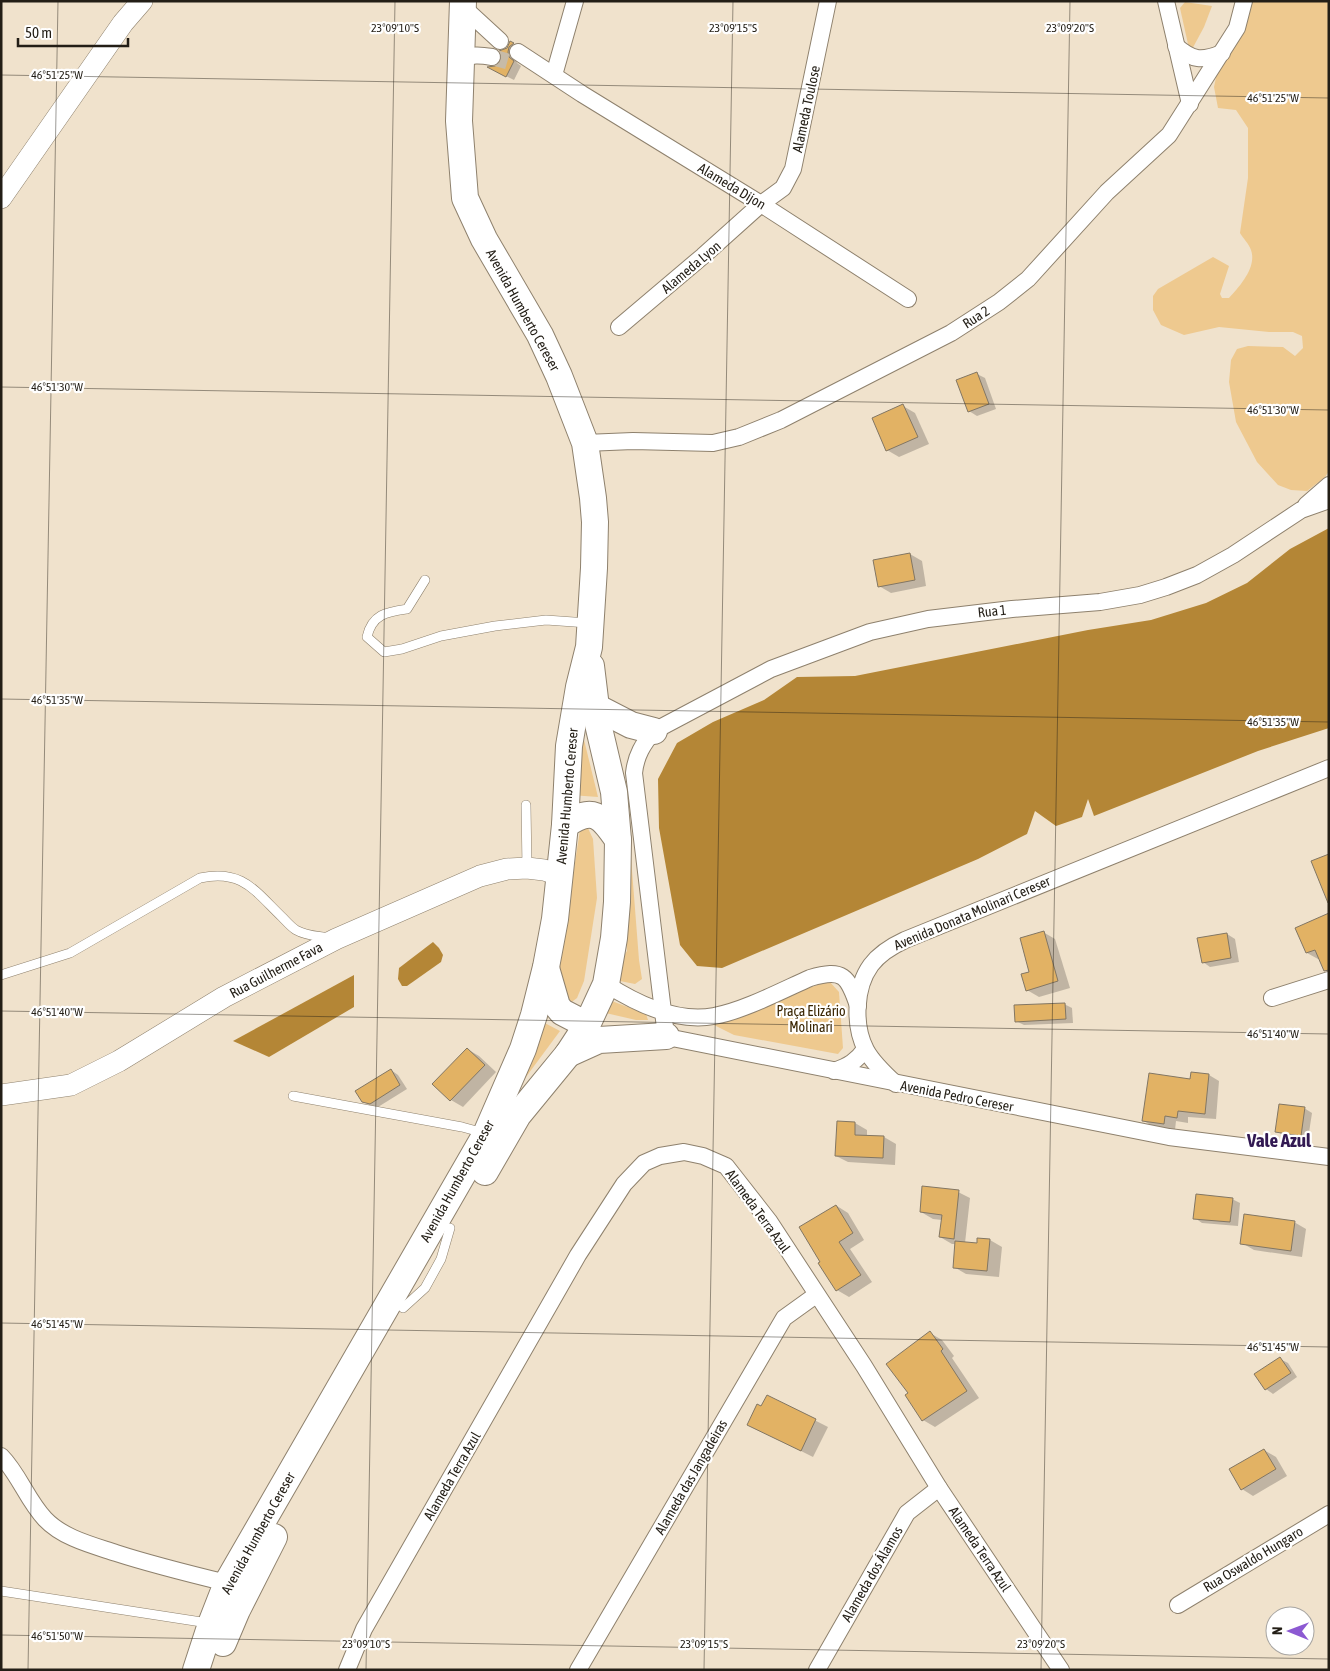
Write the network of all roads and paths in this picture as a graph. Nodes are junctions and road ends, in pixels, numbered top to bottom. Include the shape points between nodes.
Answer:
1 (142, 1) edge
2 (575, 1) edge
3 (828, 1) edge
4 (1166, 1) edge
5 (1244, 1) edge
6 (463, 4) edge
7 (500, 41) tunnel mouth
8 (1176, 46) junction
9 (1222, 52) junction
10 (492, 57) tunnel mouth
11 (516, 58) tunnel mouth
12 (460, 60) junction
13 (548, 72) junction
14 (1190, 104) junction
15 (1, 198) edge
16 (761, 204) junction
17 (908, 299) dead end
18 (619, 328) dead end
19 (585, 443) junction
20 (1329, 485) edge
21 (1329, 500) edge
22 (1301, 510) junction
23 (425, 580) dead end
24 (590, 635) junction
25 (596, 707) junction
26 (654, 731) junction
27 (1329, 768) edge
28 (526, 805) dead end
29 (565, 825) junction
30 (618, 840) junction
31 (527, 868) junction
32 (560, 875) junction
33 (336, 938) junction
34 (546, 967) junction
35 (1, 975) edge
36 (1329, 980) edge
37 (606, 984) junction
38 (1272, 998) dead end
39 (858, 1006) junction
40 (664, 1024) junction
41 (587, 1025) junction
42 (866, 1049) junction
43 (568, 1054) junction
44 (834, 1071) junction
45 (896, 1084) junction
46 (1, 1095) edge
47 (294, 1096) dead end
48 (486, 1134) junction
49 (1329, 1157) edge
50 (816, 1295) junction
51 (1, 1456) edge
52 (938, 1488) junction
53 (1329, 1514) edge
54 (227, 1583) junction
55 (1, 1591) edge
56 (1178, 1605) dead end
57 (211, 1624) junction
58 (196, 1670) edge
59 (214, 1670) edge
60 (347, 1670) edge
61 (578, 1670) edge
62 (817, 1670) edge
63 (1061, 1670) edge

1 - 15 street
2 - 13 street
3 - 16 street, Alameda Toulose via 793,169 783,188
4 - 8 street
5 - 9 street, Rua 2 via 1238,28
6 - 7 street
6 - 12 main road, Avenida Humberto Cereser
8 - 9 street via 1187,56 1195,58 1209,58
8 - 14 street
9 - 14 street, Rua 2
10 - 12 street via 467,56
11 - 13 street
12 - 19 main road, Avenida Humberto Cereser via 459,122 465,198 484,238 540,335
13 - 16 street, Alameda Dijon
14 - 19 street, Rua 2 via 1169,135 1107,192 1028,279 951,333 781,420 739,437 713,443
16 - 17 street, Alameda Dijon
16 - 18 street, Alameda Lyon
19 - 24 main road, Avenida Humberto Cereser via 595,522
20 - 22 street
21 - 22 street, Rua 1
22 - 26 street, Rua 1 via 1233,555 1197,575 1166,587 1100,602 928,619 870,632 771,670
23 - 24 lane via 407,608 383,613 369,627 367,637 384,652 441,636 546,620
24 - 25 main road, Avenida Humberto Cereser
24 - 29 main road, Avenida Humberto Cereser via 569,746
25 - 26 main road via 631,726
25 - 30 main road, Avenida Humberto Cereser via 614,792
26 - 40 street via 637,755 634,773
27 - 39 street, Avenida Donata Molinari Cereser via 905,940 871,965 864,978
28 - 31 lane
29 - 30 main road via 591,814 605,822
29 - 32 main road, Avenida Humberto Cereser
30 - 37 main road, Avenida Humberto Cereser via 618,902
31 - 32 street, Rua Guilherme Fava
31 - 33 street, Rua Guilherme Fava via 480,876
32 - 34 main road, Avenida Humberto Cereser
33 - 35 lane via 296,930 247,883 231,876 214,875 200,878 70,953
33 - 46 street, Rua Guilherme Fava via 224,997 119,1061 71,1084
34 - 41 main road via 557,1006
34 - 48 main road, Avenida Humberto Cereser via 523,1049
36 - 38 street
37 - 40 street
37 - 41 main road, Avenida Humberto Cereser
39 - 40 street via 849,982 843,976 823,974 729,1013 713,1017 684,1017
39 - 42 street via 861,1036
40 - 41 street, Avenida Pedro Cereser
40 - 43 main road via 599,1040
40 - 44 street, Avenida Pedro Cereser
41 - 43 main road, Avenida Humberto Cereser
42 - 44 street via 849,1065
42 - 45 street
43 - 59 main road, Avenida Humberto Cereser via 518,1115 403,1308 263,1556 222,1644
44 - 45 street, Avenida Pedro Cereser
45 - 49 street, Avenida Pedro Cereser via 1169,1137
47 - 48 lane
48 - 54 main road, Avenida Humberto Cereser
50 - 52 street, Alameda Terra Azul via 864,1366
50 - 60 street, Alameda Terra Azul via 769,1221 726,1166 704,1156 684,1152 660,1156 644,1163 624,1184 578,1255 364,1629
50 - 61 street, Alameda das Jangadeiras via 784,1318
51 - 54 street via 45,1519 57,1529 77,1540 149,1564
52 - 62 street, Alameda dos Álamos via 907,1513
52 - 63 street, Alameda Terra Azul
53 - 56 street, Rua Oswaldo Hungaro
54 - 57 main road, Avenida Humberto Cereser
55 - 57 lane
57 - 58 main road, Avenida Humberto Cereser

